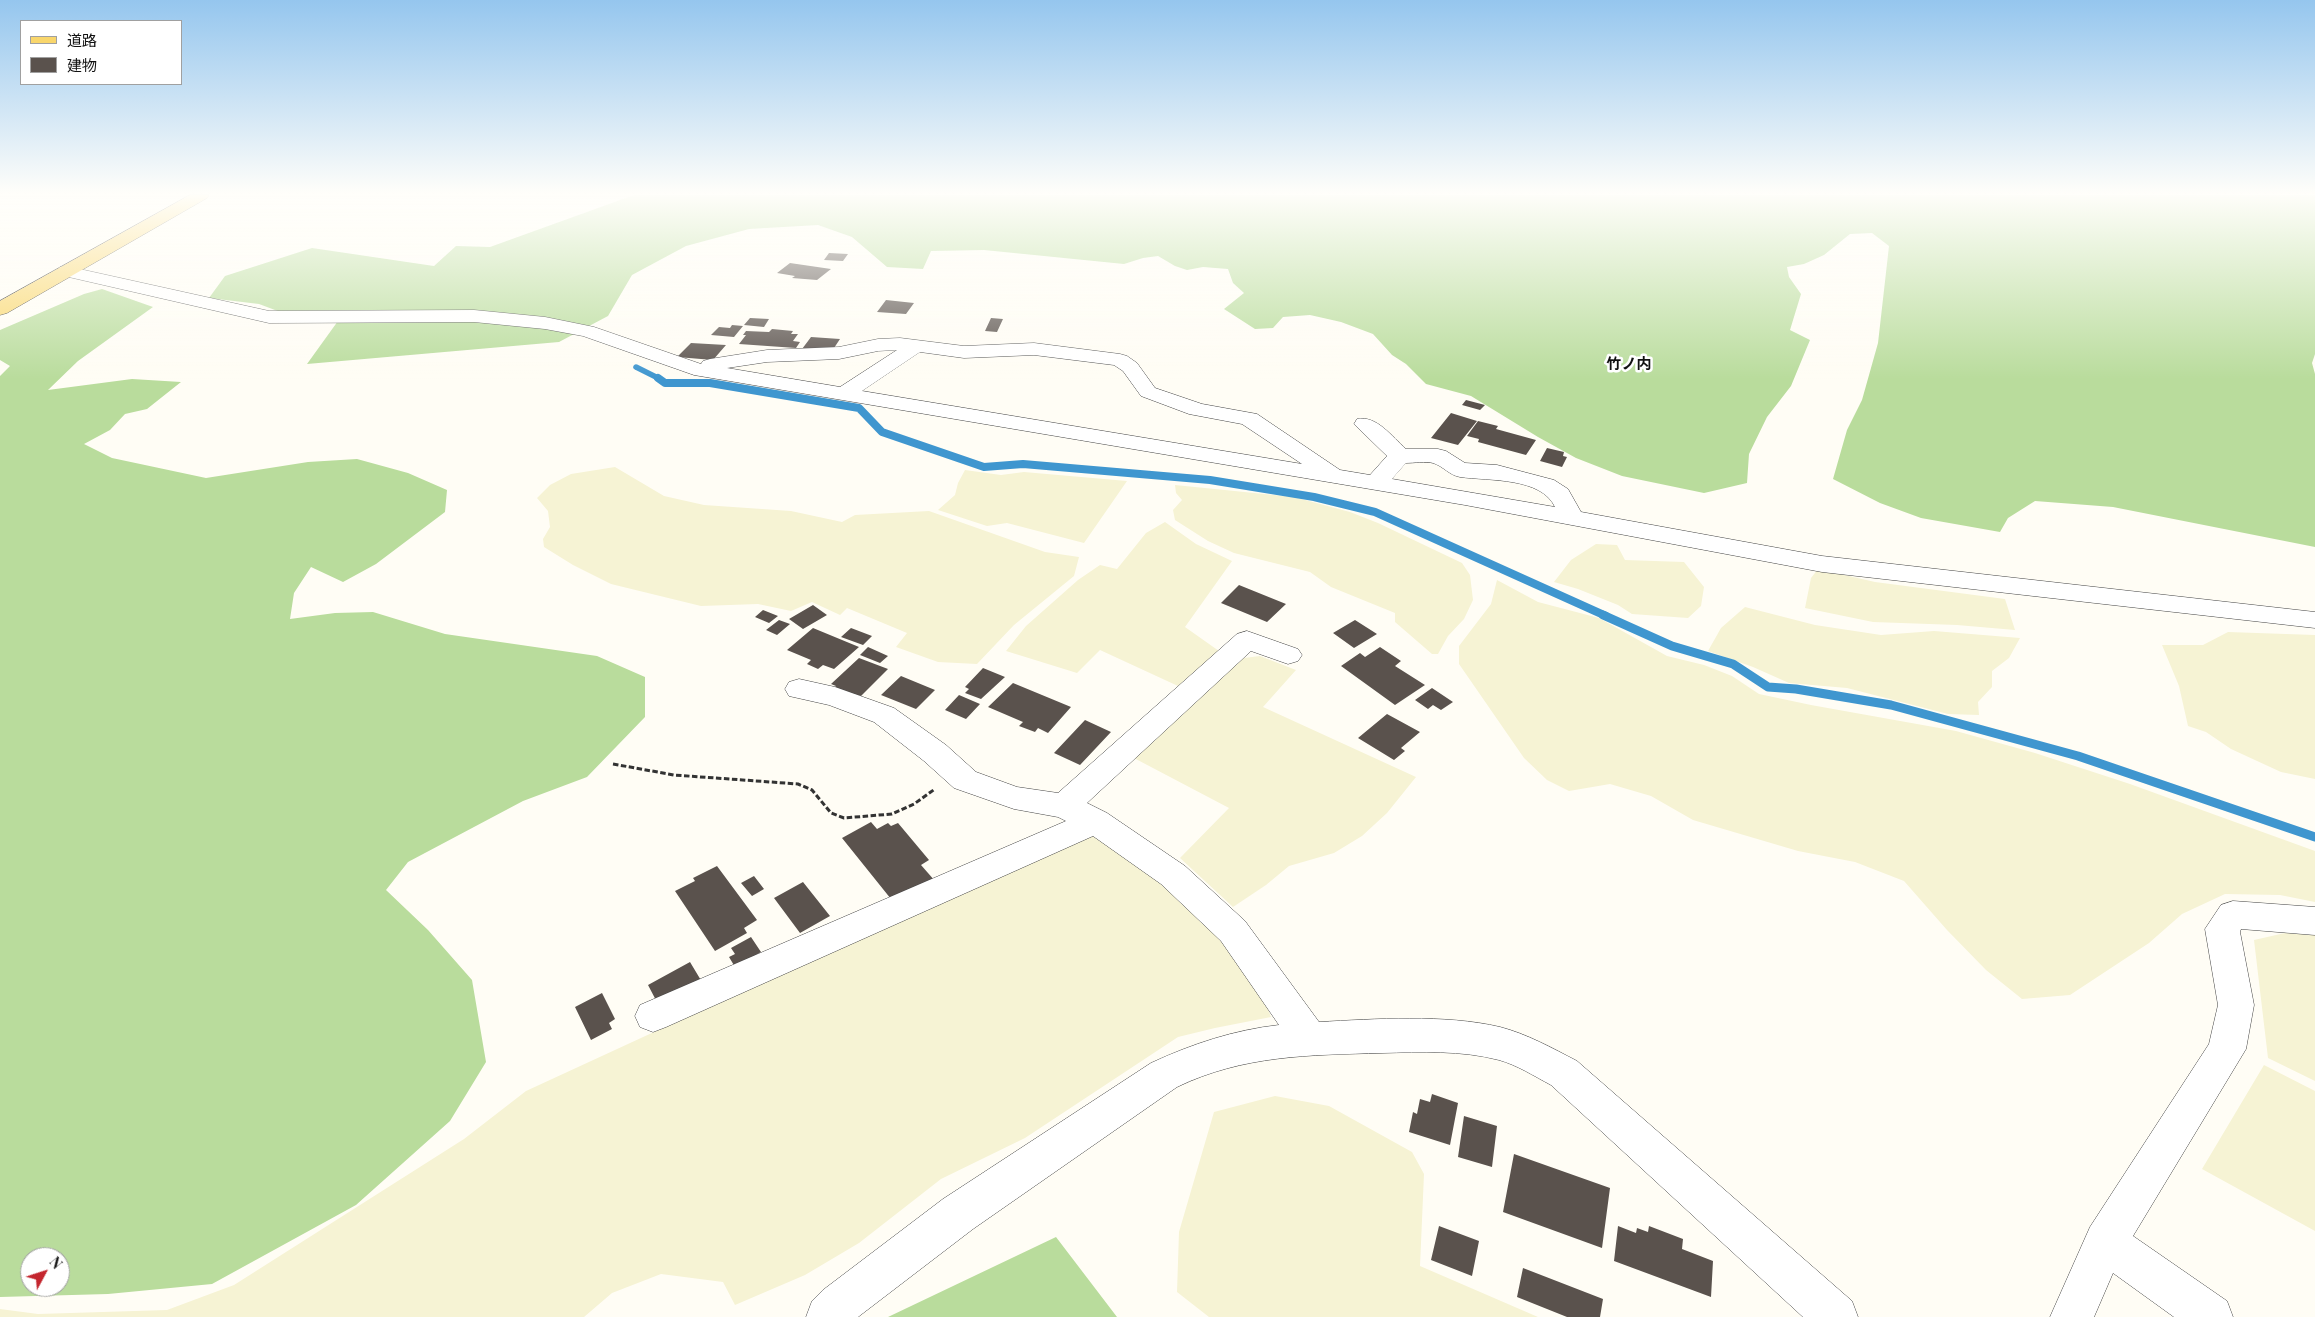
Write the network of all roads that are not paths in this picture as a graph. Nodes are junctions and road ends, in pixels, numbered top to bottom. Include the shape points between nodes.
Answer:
1 (92, 256) edge
2 (66, 271) junction
3 (0, 310) edge
4 (908, 345) junction
5 (694, 369) junction
6 (845, 393) junction
7 (1365, 424) dead end
8 (1400, 456) junction
9 (1340, 479) junction
10 (1375, 484) junction
11 (1571, 517) junction
12 (2315, 620) edge
13 (1288, 655) dead end
14 (799, 689) dead end
15 (1064, 806) junction
16 (1096, 821) junction
17 (2315, 921) edge
18 (653, 1016) dead end
19 (1309, 1038) junction
20 (2105, 1242) junction
21 (828, 1317) edge
22 (1836, 1317) edge
23 (2072, 1317) edge
24 (2211, 1317) edge

1 - 2 main road
2 - 3 main road
2 - 5 street via 269,317 474,316 545,323 587,331
4 - 5 street via 878,345 814,355 742,358
4 - 6 street
4 - 9 street via 964,352 1034,350 1120,360 1130,367 1148,392 1198,409 1249,419
5 - 6 street
6 - 9 street
7 - 8 street
8 - 10 street
8 - 11 street via 1438,456 1460,470 1497,472 1546,485 1560,494
9 - 10 street
10 - 11 street
11 - 12 street via 1822,564
13 - 15 street via 1246,640
14 - 15 street via 835,697 884,715 965,780 1014,798
15 - 16 street
16 - 18 street
16 - 19 street via 1173,875 1233,931
17 - 20 street via 2233,916 2222,928 2236,1005 2227,1049
19 - 21 street via 1231,1048 1189,1061 1164,1075 958,1214 838,1305
19 - 22 street via 1448,1036 1492,1042 1534,1057 1564,1073
20 - 23 street
20 - 24 street

